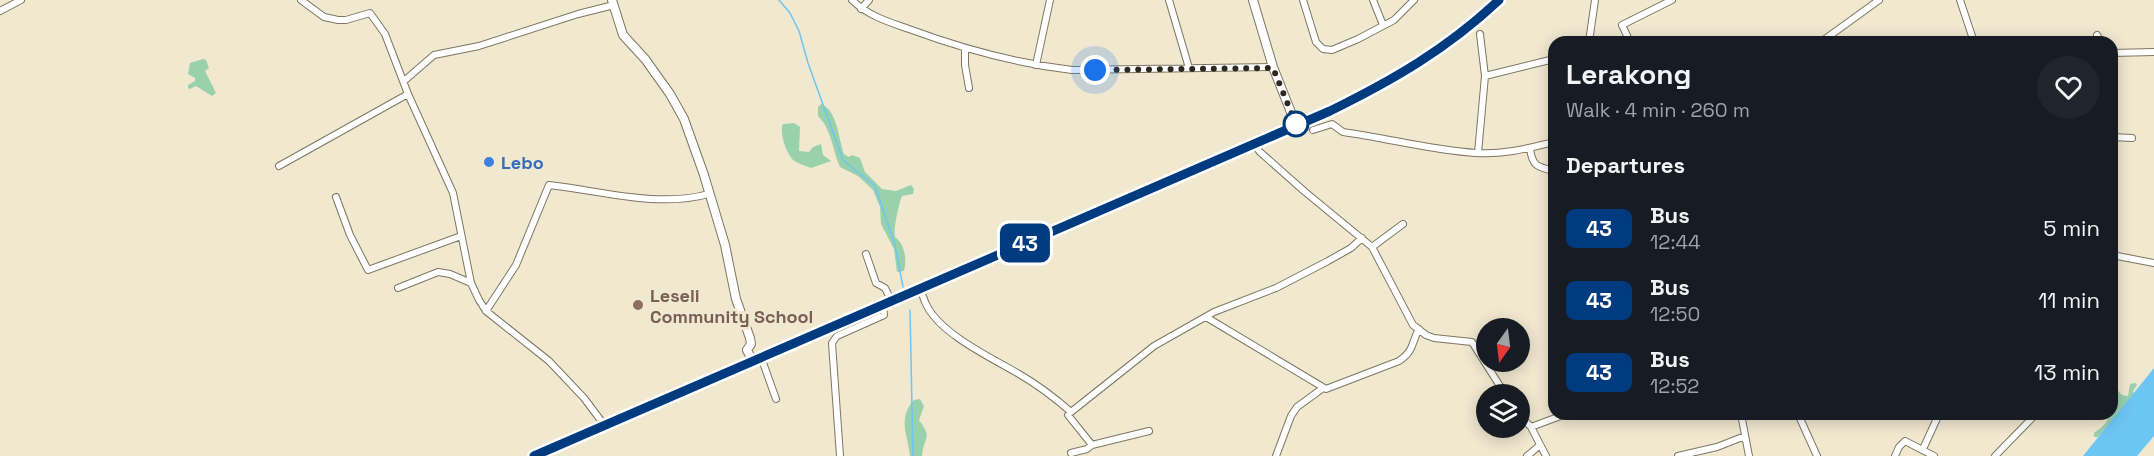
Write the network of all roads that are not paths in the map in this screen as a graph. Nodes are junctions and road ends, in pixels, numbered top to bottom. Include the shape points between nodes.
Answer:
1 (21, 0) edge
2 (301, 0) edge
3 (852, 0) edge
4 (869, 0) edge
5 (1050, 0) edge
6 (1169, 0) edge
7 (1253, 0) edge
8 (1303, 0) edge
9 (1373, 0) edge
10 (1414, 0) edge
11 (1499, 0) edge
12 (1595, 0) edge
13 (1672, 0) edge
14 (1864, 0) edge
15 (1879, 0) edge
16 (1960, 0) edge
17 (613, 2) edge
18 (1869, 7) junction
19 (861, 9) junction
20 (0, 10) edge
21 (1383, 25) junction
22 (1480, 34) dead end
23 (1590, 36) edge
24 (1627, 36) edge
25 (1829, 36) edge
26 (1972, 36) edge
27 (965, 49) junction
28 (2154, 52) edge
29 (2118, 53) edge
30 (1548, 60) edge
31 (1036, 65) junction
32 (1189, 68) junction
33 (1273, 68) junction
34 (1485, 76) junction
35 (404, 81) junction
36 (969, 88) dead end
37 (408, 94) junction
38 (1320, 115) junction
39 (1296, 125) junction
40 (1326, 127) junction
41 (1313, 130) dead end
42 (2118, 137) edge
43 (2132, 138) dead end
44 (1253, 143) junction
45 (1548, 144) edge
46 (1530, 148) junction
47 (1478, 153) junction
48 (279, 166) dead end
49 (1548, 169) edge
50 (709, 194) junction
51 (336, 197) dead end
52 (1403, 224) dead end
53 (461, 236) junction
54 (1362, 238) junction
55 (1372, 247) junction
56 (866, 254) dead end
57 (2118, 256) edge
58 (2154, 263) edge
59 (471, 283) junction
60 (398, 288) dead end
61 (920, 289) junction
62 (892, 302) junction
63 (882, 306) junction
64 (486, 311) junction
65 (1206, 317) junction
66 (1419, 329) junction
67 (756, 359) junction
68 (1499, 384) edge
69 (1323, 388) junction
70 (776, 399) dead end
71 (1071, 412) junction
72 (1550, 420) edge
73 (1742, 420) edge
74 (1801, 420) edge
75 (1936, 420) edge
76 (2031, 420) edge
77 (604, 426) junction
78 (1531, 427) joint
79 (1149, 431) dead end
80 (1745, 436) junction
81 (1092, 445) junction
82 (1539, 446) junction
83 (1923, 449) junction
84 (1071, 453) dead end
85 (1082, 453) edge
86 (534, 456) edge
87 (840, 456) edge
88 (1276, 456) edge
89 (1527, 456) edge
90 (1546, 456) edge
91 (1678, 456) edge
92 (1749, 456) edge
93 (1817, 456) edge
94 (1895, 456) edge
95 (1934, 456) edge
96 (1995, 456) edge

1 - 20 street
2 - 35 street via 324,17 338,20 370,13 385,34
3 - 19 street
4 - 19 street
5 - 31 street
6 - 32 street
7 - 33 street
8 - 21 street via 1316,42 1323,49 1332,50
9 - 21 street
10 - 21 street via 1395,20
11 - 38 main road via 1455,38 1399,76
12 - 23 street
13 - 24 street via 1622,25
14 - 18 street
15 - 18 street
16 - 26 street
17 - 35 street via 479,46 434,55
17 - 50 street via 623,34 645,59 684,119
18 - 25 street
19 - 27 street
22 - 34 street
27 - 31 street
27 - 36 street
28 - 29 street
30 - 34 street
31 - 32 street via 1072,70
32 - 33 street
33 - 39 street
34 - 47 street
35 - 37 street
37 - 48 street
37 - 53 street via 453,193
38 - 39 main road
38 - 40 street
39 - 44 main road
40 - 41 street
40 - 47 street via 1332,124 1343,132
42 - 43 street
44 - 54 street
44 - 61 main road
45 - 46 street
46 - 47 street
46 - 49 street via 1535,164
50 - 64 street via 672,200 549,185 516,265
50 - 67 street via 750,338 747,350
51 - 53 street via 368,270
52 - 55 street
53 - 59 street
54 - 55 street
54 - 65 street via 1351,248 1276,288
55 - 66 street via 1413,325
56 - 62 street via 876,283 885,288
57 - 58 street
59 - 60 street via 438,272
59 - 64 street
61 - 62 main road
61 - 71 street via 927,307 948,330 1052,395
62 - 63 main road
63 - 67 main road
63 - 87 street via 884,315 837,336 832,343
64 - 77 street via 549,361
65 - 69 street
65 - 71 street via 1154,346
66 - 68 street via 1434,338 1472,342
66 - 69 street via 1414,346 1399,362
67 - 70 street
67 - 77 main road
69 - 88 street via 1304,400 1291,416
71 - 81 street via 1068,415
72 - 78 street
73 - 80 street
74 - 93 street
75 - 83 street
76 - 96 street
77 - 86 main road
78 - 82 street
79 - 81 street
80 - 91 street
80 - 92 street
81 - 85 street
82 - 89 street
82 - 90 street
83 - 94 street via 1905,441
83 - 95 street
84 - 85 street

